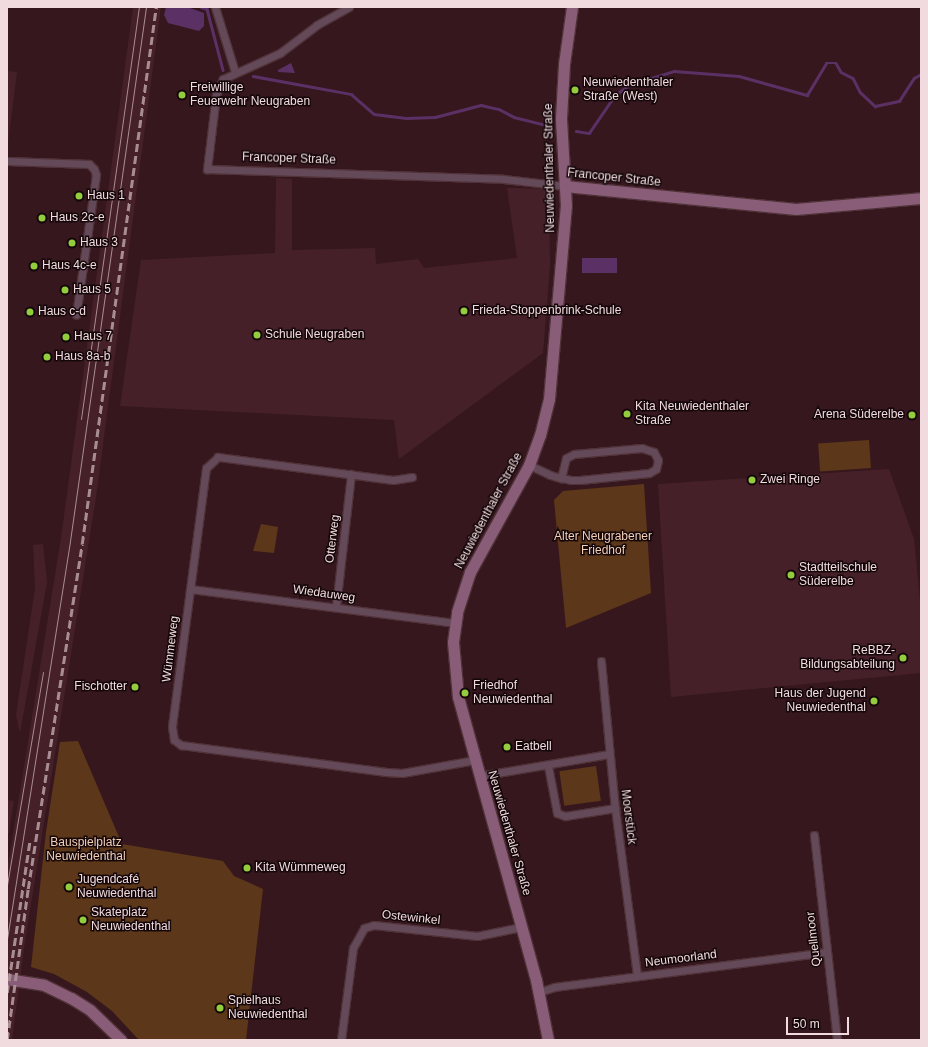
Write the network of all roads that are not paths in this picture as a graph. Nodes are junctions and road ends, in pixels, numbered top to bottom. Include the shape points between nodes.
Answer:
1 (216, 7) edge
2 (349, 7) edge
3 (572, 7) edge
4 (235, 72) junction
5 (7, 161) edge
6 (565, 186) junction
7 (921, 198) edge
8 (76, 314) dead end
9 (529, 465) junction
10 (351, 474) junction
11 (412, 477) dead end
12 (561, 478) junction
13 (190, 589) junction
14 (336, 606) junction
15 (455, 623) junction
16 (600, 661) dead end
17 (610, 754) junction
18 (475, 760) junction
19 (548, 766) junction
20 (479, 776) junction
21 (615, 808) junction
22 (814, 835) dead end
23 (522, 927) junction
24 (827, 952) junction
25 (637, 976) junction
26 (7, 979) edge
27 (539, 992) junction
28 (121, 1040) edge
29 (341, 1040) edge
30 (548, 1040) edge
31 (837, 1040) edge

1 - 4 street
2 - 4 street via 317,25 276,55
3 - 6 street, Neuwiedenthaler Straße via 562,89
4 - 6 street, Francoper Straße via 223,79 216,91 207,169 503,179
5 - 8 street via 83,163 93,166 96,175
6 - 7 street, Francoper Straße via 796,209
6 - 9 street, Neuwiedenthaler Straße via 564,242 549,399
9 - 12 street
9 - 15 street, Neuwiedenthaler Straße via 476,559 460,600
10 - 11 street, Wümmeweg via 393,480
10 - 13 street, Wümmeweg via 218,457 206,468
10 - 14 street, Otterweg
12 - 12 street via 580,480 648,473 656,469 658,460 654,452 642,448 574,454 566,458
13 - 14 street, Wiedauweg
13 - 18 street, Wümmeweg via 172,727 174,740 181,745 402,773
14 - 15 street, Wiedauweg
15 - 18 street, Neuwiedenthaler Straße via 454,675
16 - 17 street, Moorstück
17 - 19 street
17 - 21 street, Moorstück
18 - 20 street, Neuwiedenthaler Straße
19 - 20 street
19 - 21 street via 557,813 565,816
20 - 23 street, Neuwiedenthaler Straße
21 - 25 street, Moorstück
22 - 24 street, Quellmoor
23 - 27 street, Neuwiedenthaler Straße
23 - 29 street, Ostewinkel via 477,936 374,925 364,928 353,948
24 - 25 street, Neumoorland
24 - 31 street, Quellmoor
25 - 27 street, Neumoorland
26 - 28 street via 34,983 64,994 90,1010
27 - 30 street, Neuwiedenthaler Straße

